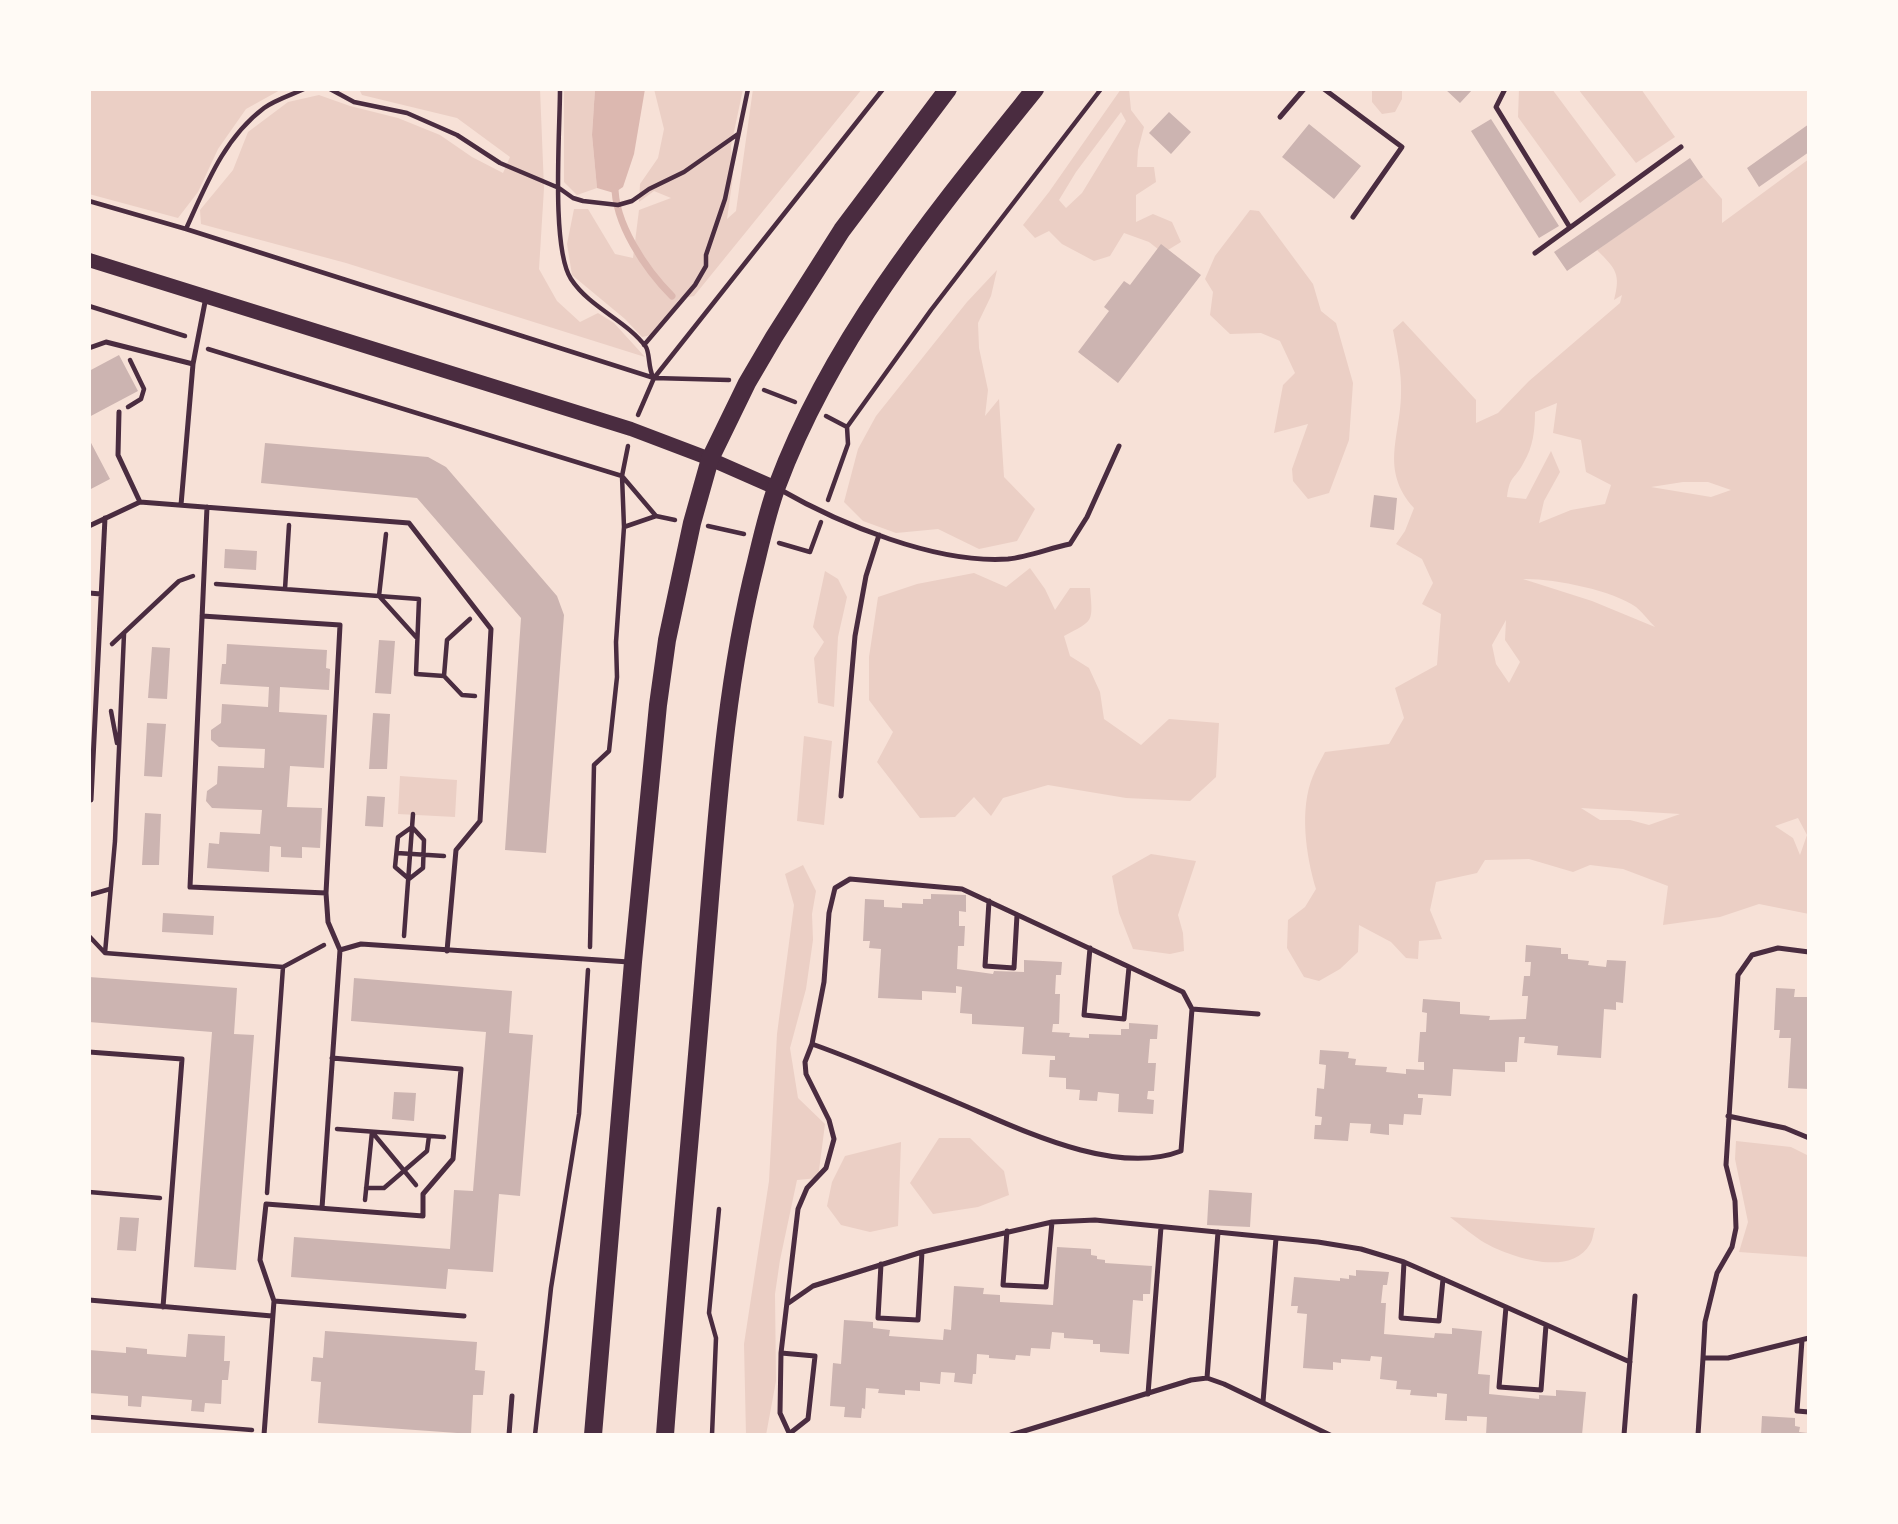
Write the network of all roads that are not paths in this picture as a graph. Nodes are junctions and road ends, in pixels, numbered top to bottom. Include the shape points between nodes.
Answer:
1 (948, 89) edge
2 (1035, 89) edge
3 (1304, 89) edge
4 (1324, 89) edge
5 (1505, 89) edge
6 (1280, 117) dead end
7 (1681, 147) dead end
8 (1353, 217) dead end
9 (1569, 226) junction
10 (1535, 253) dead end
11 (89, 260) edge
12 (206, 297) junction
13 (89, 348) edge
14 (193, 364) junction
15 (119, 412) road end
16 (1119, 446) dead end
17 (710, 459) junction
18 (776, 488) junction
19 (140, 502) junction
20 (181, 505) junction
21 (207, 507) junction
22 (105, 518) junction
23 (89, 526) edge
24 (879, 535) junction
25 (89, 593) edge
26 (102, 594) junction
27 (202, 616) junction
28 (92, 686) edge
29 (841, 796) dead end
30 (91, 800) edge
31 (326, 893) junction
32 (989, 901) junction
33 (1017, 915) junction
34 (1090, 948) junction
35 (340, 950) junction
36 (447, 951) junction
37 (1809, 952) edge
38 (633, 962) junction
39 (1129, 967) junction
40 (1192, 1009) junction
41 (1258, 1014) dead end
42 (812, 1044) junction
43 (89, 1052) edge
44 (332, 1058) junction
45 (1728, 1116) junction
46 (1809, 1138) edge
47 (322, 1208) junction
48 (1052, 1222) junction
49 (1161, 1227) junction
50 (1007, 1231) junction
51 (1218, 1232) junction
52 (1276, 1238) junction
53 (922, 1252) junction
54 (1404, 1262) junction
55 (881, 1264) junction
56 (1443, 1279) junction
57 (1635, 1296) dead end
58 (89, 1300) edge
59 (274, 1301) junction
60 (787, 1304) junction
61 (163, 1307) junction
62 (1506, 1307) junction
63 (272, 1316) junction
64 (464, 1316) dead end
65 (1546, 1325) junction
66 (1806, 1339) edge
67 (781, 1353) junction
68 (1703, 1358) junction
69 (1630, 1362) junction
70 (1207, 1378) junction
71 (1148, 1394) junction
72 (512, 1396) dead end
73 (1263, 1402) junction
74 (1809, 1412) edge
75 (265, 1433) edge
76 (1014, 1434) edge
77 (509, 1435) edge
78 (593, 1435) edge
79 (665, 1435) edge
80 (790, 1435) edge
81 (1330, 1435) edge
82 (1624, 1435) edge
83 (1698, 1435) edge

1 - 17 main road via 816,269 747,383
2 - 18 main road via 881,288 811,408
3 - 6 lane
4 - 8 lane via 1402,147
5 - 9 lane via 1496,107
7 - 9 lane
9 - 10 lane
11 - 12 main road
12 - 14 lane
12 - 17 main road via 632,429
13 - 14 lane via 106,342
14 - 20 lane
15 - 19 lane via 118,455
16 - 24 lane via 1070,544 1008,559 951,555
17 - 18 main road
17 - 38 main road via 667,640
18 - 24 lane via 824,514
18 - 79 main road via 736,659 724,738
19 - 20 lane
19 - 22 lane
20 - 21 lane
21 - 27 lane
21 - 36 lane via 409,523 491,629 480,821 456,850
22 - 23 lane
22 - 26 lane
24 - 29 lane via 855,636
25 - 26 lane
26 - 28 lane
27 - 31 lane via 340,625
27 - 31 lane via 190,887
28 - 30 lane
31 - 35 lane via 328,922
32 - 33 lane
32 - 33 lane via 985,966 1014,968
32 - 42 lane via 962,889 850,879 835,888
33 - 34 lane
34 - 39 lane
34 - 39 lane via 1084,1015 1124,1019
35 - 36 lane via 361,944
35 - 44 lane
36 - 38 lane
37 - 45 lane via 1778,948 1752,955 1738,975
38 - 78 main road
39 - 40 lane via 1183,992
40 - 41 lane
40 - 42 lane via 1181,1151 1163,1158 1125,1158 1054,1143
42 - 60 lane via 806,1074 834,1139 826,1168 807,1188 799,1209
43 - 61 lane via 182,1059
44 - 47 lane
44 - 47 lane via 461,1069 453,1159 423,1194 423,1216
45 - 46 lane
45 - 68 lane via 1726,1165 1736,1228 1732,1247 1717,1273 1705,1322
47 - 59 lane via 266,1204 260,1260
48 - 49 lane via 1095,1220
48 - 50 lane
48 - 50 lane via 1046,1287 1003,1285
49 - 51 lane
49 - 71 lane
50 - 53 lane
51 - 52 lane
51 - 70 lane
52 - 54 lane via 1361,1250
52 - 73 lane
53 - 55 lane
53 - 55 lane via 918,1320 878,1318
54 - 56 lane
54 - 56 lane via 1401,1318 1439,1321
55 - 60 lane via 813,1286
56 - 62 lane
57 - 69 lane
58 - 61 lane
59 - 63 lane
59 - 64 lane
60 - 67 lane
61 - 63 lane
62 - 65 lane
62 - 65 lane via 1499,1387 1541,1390
63 - 75 lane
65 - 69 lane
66 - 68 lane via 1728,1358
66 - 74 lane via 1797,1411
67 - 80 lane via 780,1413
67 - 80 lane via 815,1356 808,1419
68 - 83 lane
69 - 82 lane
70 - 71 lane
70 - 73 lane
71 - 76 lane
72 - 77 lane
73 - 81 lane

